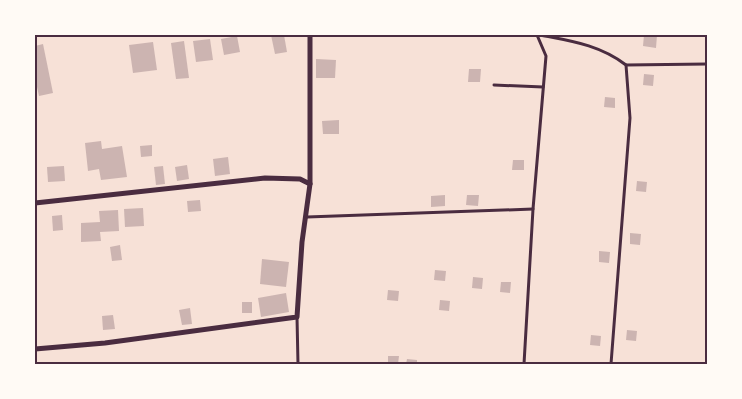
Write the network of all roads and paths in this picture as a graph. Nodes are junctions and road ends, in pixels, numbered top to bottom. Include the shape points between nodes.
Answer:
1 (310, 35) edge
2 (539, 35) edge
3 (707, 64) edge
4 (626, 66) junction
5 (494, 85) dead end
6 (543, 87) junction
7 (310, 184) junction
8 (35, 203) edge
9 (533, 209) junction
10 (307, 217) junction
11 (297, 317) junction
12 (35, 349) edge
13 (298, 364) edge
14 (524, 364) edge
15 (611, 364) edge

1 - 7 street
2 - 4 lane via 584,44 613,56
2 - 6 lane via 546,56
3 - 4 lane
4 - 15 lane via 630,118
5 - 6 lane
6 - 9 lane
7 - 8 street via 300,179 265,178
7 - 10 street
9 - 10 lane
9 - 14 lane
10 - 11 street
11 - 12 street via 105,343
11 - 13 lane

